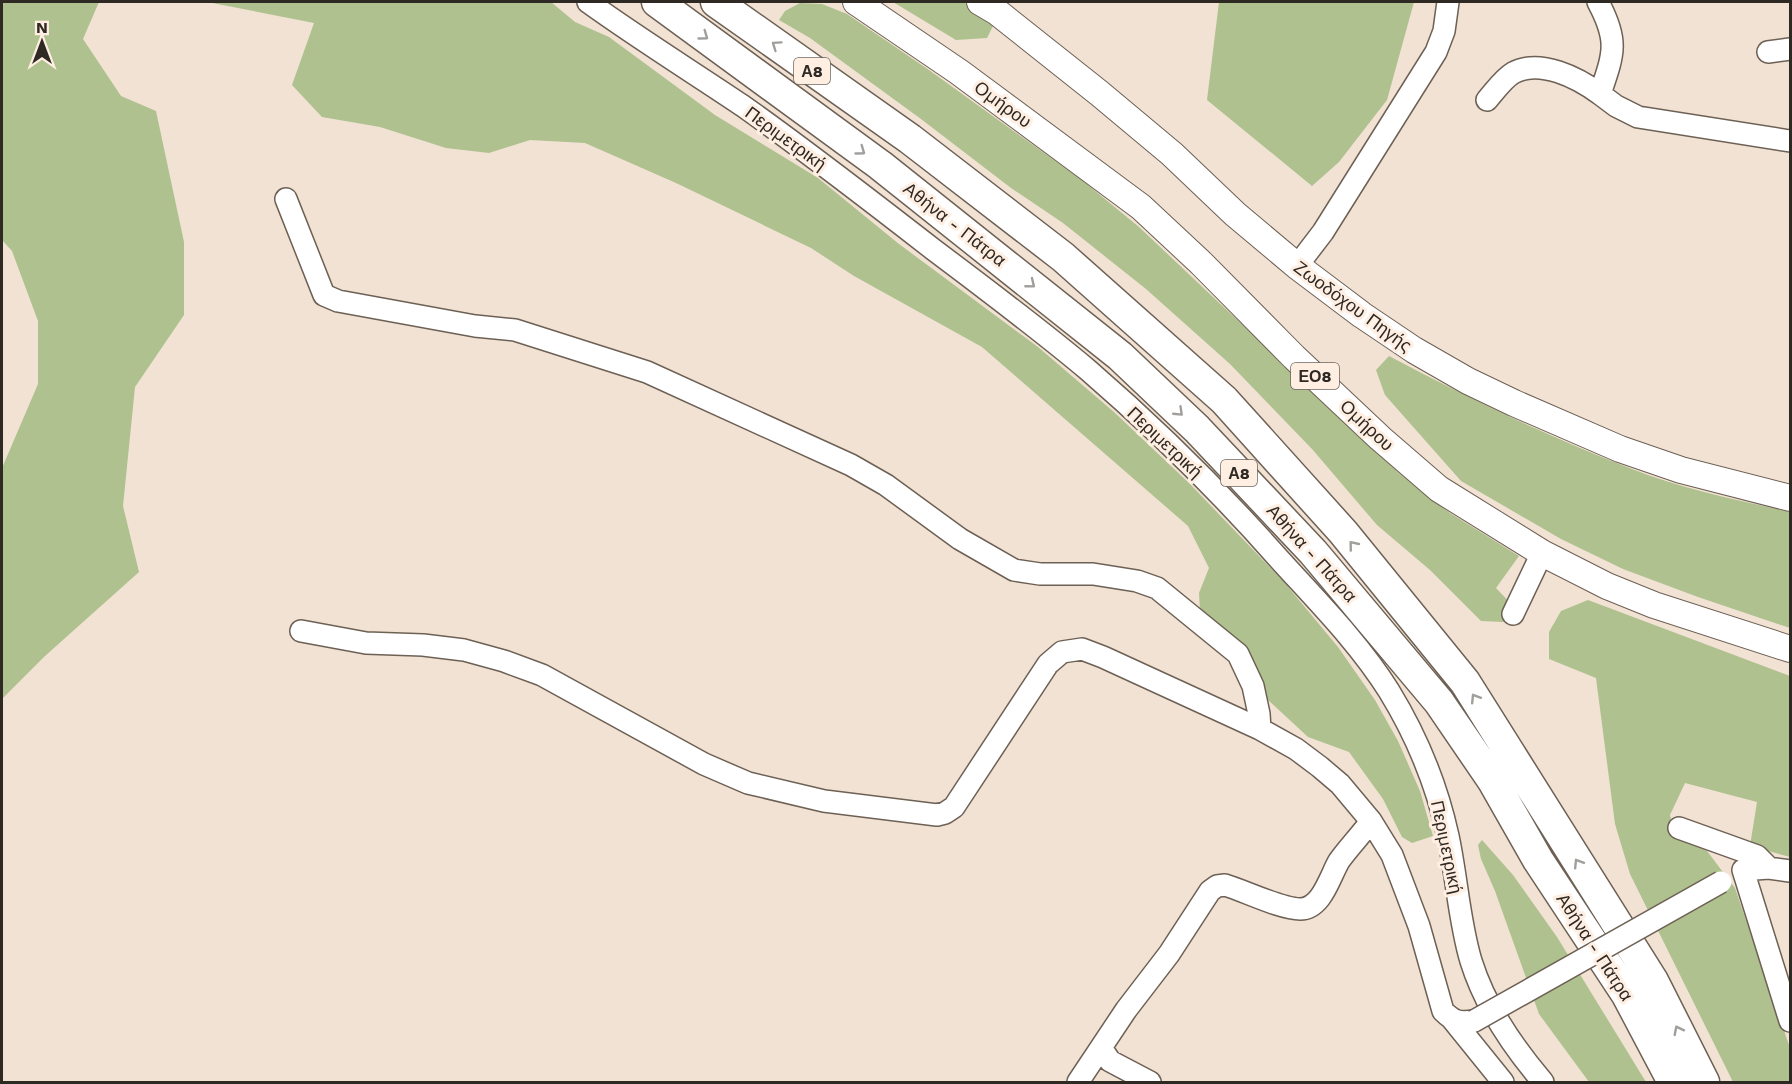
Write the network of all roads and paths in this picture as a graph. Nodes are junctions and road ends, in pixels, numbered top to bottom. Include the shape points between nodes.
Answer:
1 (588, 2) edge
2 (657, 2) edge
3 (716, 2) edge
4 (841, 2) edge
5 (856, 2) edge
6 (980, 2) edge
7 (1448, 2) edge
8 (1598, 2) edge
9 (886, 23) junction
10 (1791, 49) edge
11 (1768, 52) dead end
12 (1600, 94) junction
13 (1487, 100) dead end
14 (1791, 141) edge
15 (286, 199) dead end
16 (1297, 266) junction
17 (1791, 498) edge
18 (1542, 553) junction
19 (1514, 614) dead end
20 (301, 631) dead end
21 (1791, 649) edge
22 (1260, 729) junction
23 (1371, 821) junction
24 (1679, 828) dead end
25 (1769, 868) junction
26 (1743, 870) junction
27 (1791, 871) edge
28 (1787, 1001) edge
29 (1452, 1019) junction
30 (1791, 1021) edge
31 (1102, 1049) junction
32 (1078, 1083) edge
33 (1150, 1083) edge
34 (1503, 1083) edge
35 (1544, 1083) edge
36 (1673, 1083) edge
37 (1704, 1083) edge

1 - 35 street, Περιμετρική via 824,165 1081,365 1203,477 1302,584 1368,661 1404,717 1439,804 1464,931 1484,995 1512,1042
2 -> 36 highway, Αθήνα - Πάτρα / Α8 via 880,165 1120,356 1197,429 1313,552 1438,702 1493,781 1538,860 1627,995
37 -> 3 highway, Αθήνα - Πάτρα / Α8 via 1653,981 1465,682 1343,532 1224,400 1046,244 910,139
4 - 9 main road, Ομήρου / ΕΟ8
5 - 9 main road, Ομήρου / ΕΟ8
6 - 16 main road, Ζωοδόχου Πηγής via 1099,93
7 - 16 street via 1444,32 1436,52 1323,232
8 - 12 street via 1613,38 1610,66
9 - 18 main road, Ομήρου / ΕΟ8 via 1141,207 1294,357 1430,482
10 - 11 street
12 - 13 street via 1573,76 1534,68 1510,75
12 - 14 street via 1638,117
15 - 22 street via 324,295 338,301 515,330 648,372 851,465 886,485 960,539 1014,570 1093,574 1157,588 1238,654 1253,686
16 - 17 main road, Ζωοδόχου Πηγής via 1414,350 1514,403 1620,449
18 - 19 street
18 - 21 main road, Ομήρου / ΕΟ8 via 1654,605
20 - 22 street via 366,643 464,650 504,661 542,675 704,764 748,783 824,801 937,815 954,807 1032,686 1062,652 1082,649 1103,657
22 - 23 street via 1320,767
23 - 29 street via 1400,873 1443,1011
23 - 31 street via 1311,907 1287,907 1225,885 1210,891
24 - 25 street via 1757,856
25 - 26 street
25 - 27 street
26 - 28 street
26 - 29 street, bridge via 1474,1021 1460,1023
28 - 30 street
29 - 34 street
31 - 32 street
31 - 33 street via 1110,1061

